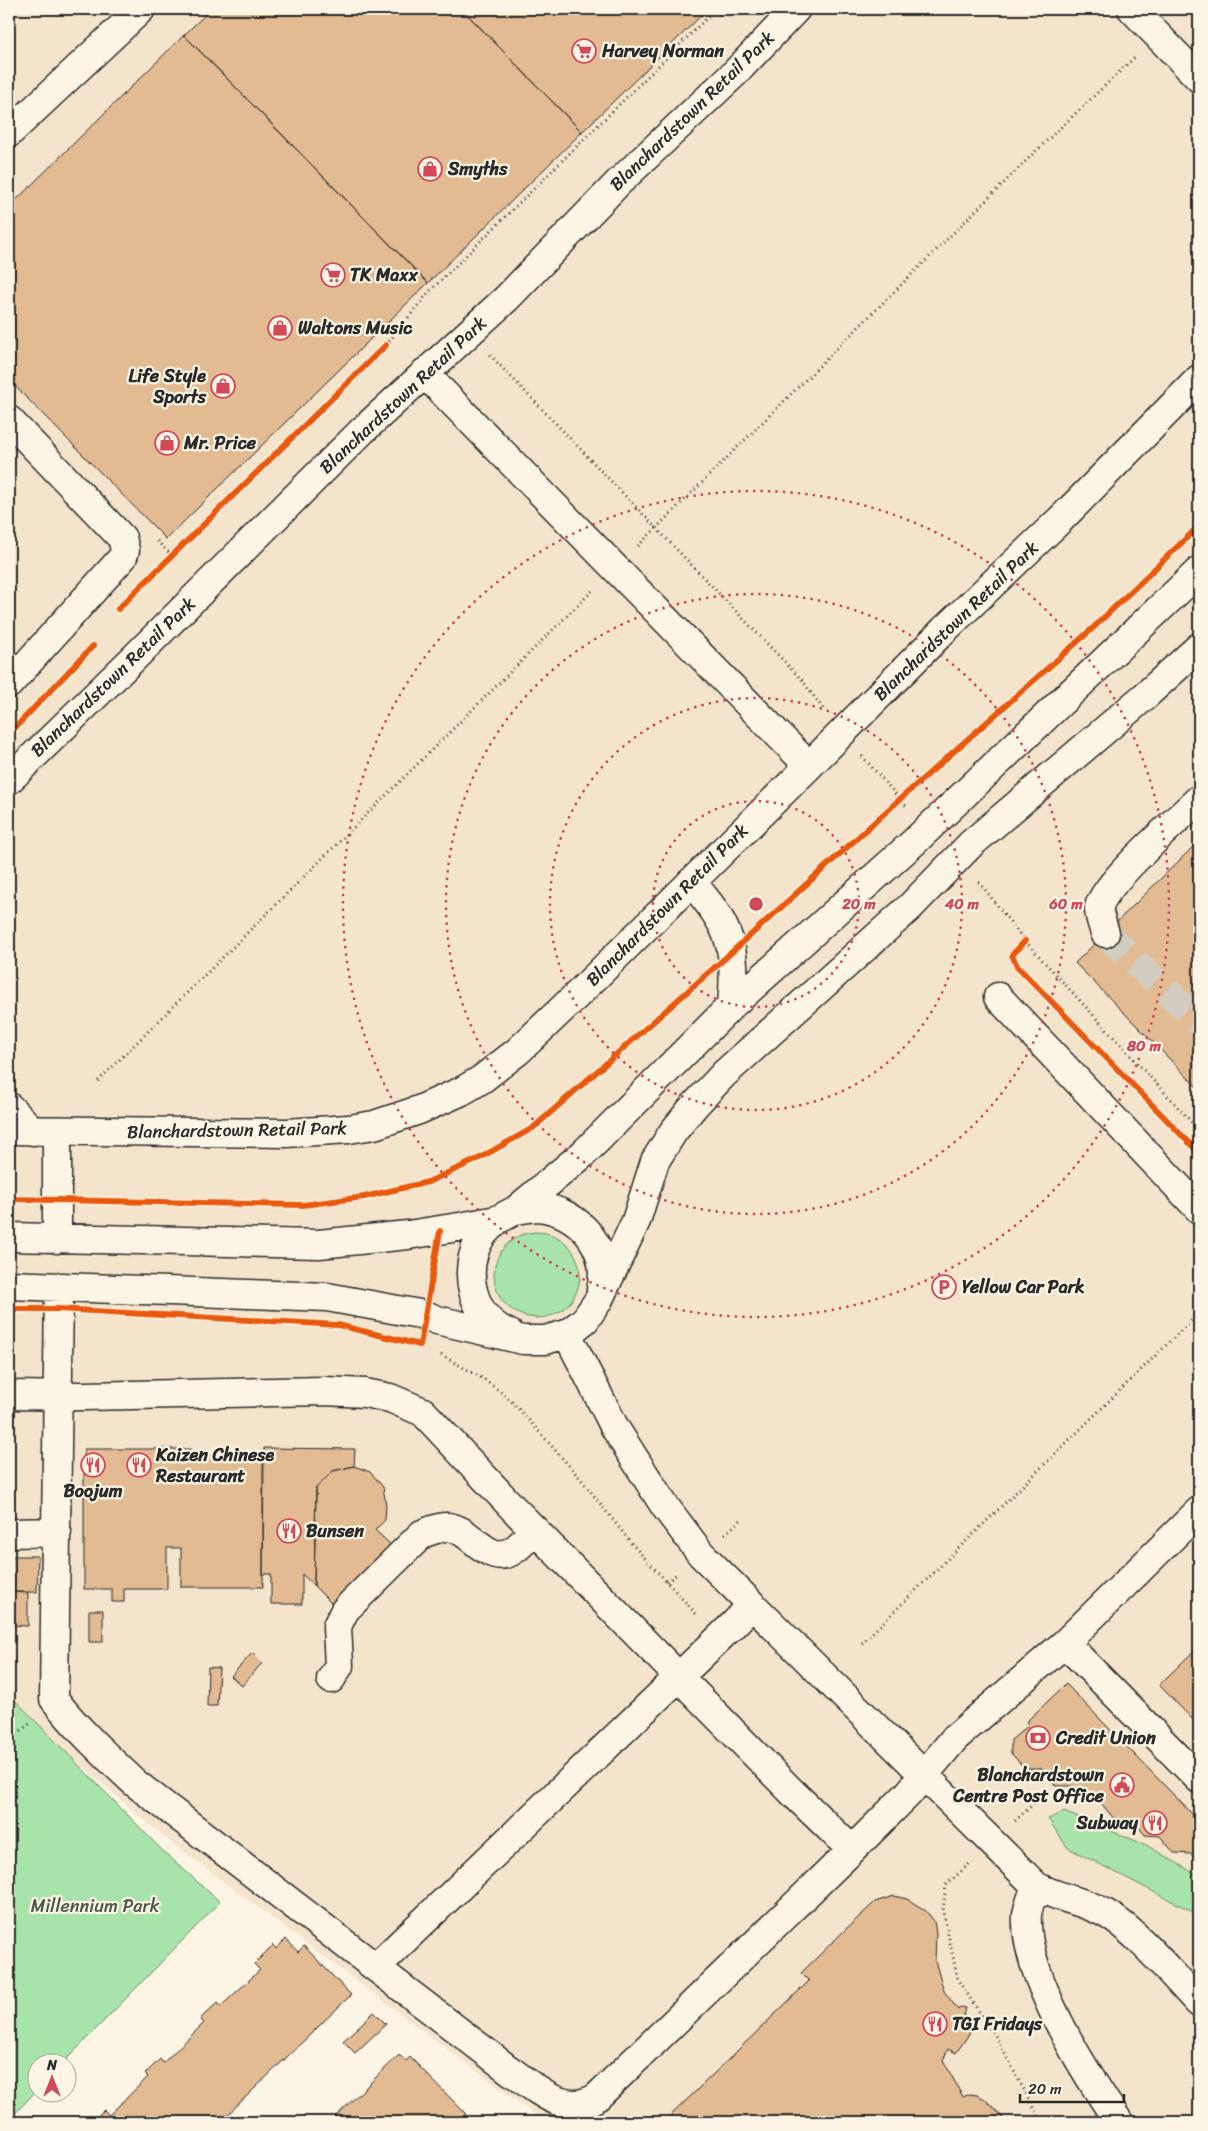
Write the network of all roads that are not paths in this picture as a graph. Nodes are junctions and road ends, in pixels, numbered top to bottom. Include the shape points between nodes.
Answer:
1 (142, 9) edge
2 (796, 9) edge
3 (1132, 9) edge
4 (1199, 78) edge
5 (9, 133) edge
6 (424, 373) junction
7 (1199, 379) edge
8 (9, 420) edge
9 (1199, 571) edge
10 (1199, 647) edge
11 (9, 684) edge
12 (809, 766) junction
13 (9, 780) edge
14 (1199, 799) edge
15 (691, 882) junction
16 (1105, 933) tunnel mouth
17 (998, 997) dead end
18 (732, 1005) junction
19 (9, 1107) edge
20 (33, 1131) edge
21 (1199, 1209) edge
22 (506, 1215) junction
23 (9, 1237) edge
24 (57, 1239) junction
25 (9, 1284) edge
26 (60, 1287) junction
27 (598, 1301) junction
28 (567, 1334) junction
29 (523, 1340) junction
30 (9, 1395) edge
31 (59, 1395) junction
32 (1199, 1511) edge
33 (535, 1530) junction
34 (57, 1532) junction
35 (9, 1533) edge
36 (751, 1605) junction
37 (1064, 1643) junction
38 (679, 1678) junction
39 (331, 1679) dead end
40 (923, 1775) junction
41 (1199, 1779) edge
42 (852, 1850) junction
43 (1036, 1886) junction
44 (376, 1967) junction
45 (1199, 2004) edge
46 (1119, 2122) edge

1 - 5 street
2 - 6 street, Blanchardstown Retail Park via 506,298
3 - 4 street
6 - 12 street
6 - 13 street, Blanchardstown Retail Park
7 - 12 street, Blanchardstown Retail Park via 1062,519 944,630
8 - 11 street via 122,538 125,550 123,557
9 - 18 street via 914,842
10 - 27 street via 971,844 910,906 724,1074 694,1106 655,1161 636,1221
12 - 15 street, Blanchardstown Retail Park
14 - 16 street via 1106,892 1099,908
15 - 18 street via 713,906 725,927 735,979
15 - 20 street, Blanchardstown Retail Park via 518,1051 462,1092 419,1110 374,1125 318,1132
17 - 21 street
18 - 22 street via 584,1154
19 - 20 street
20 - 24 street
22 - 24 street via 465,1226 408,1235 319,1244
22 - 27 street via 537,1207 558,1211 577,1221 592,1236 601,1257 603,1279
22 - 29 street via 482,1235 472,1255 470,1276 473,1297 485,1316 502,1331
23 - 24 street
25 - 26 street
26 - 29 street via 327,1297 426,1315
26 - 31 street
27 - 28 street via 585,1320
28 - 29 street via 545,1340
28 - 36 street via 615,1428 664,1505 701,1554
30 - 31 street
31 - 33 street via 324,1391 365,1392 390,1398 423,1412
31 - 34 street
32 - 37 street
33 - 38 street
33 - 39 street via 514,1550 501,1554 486,1552 465,1533 452,1528 422,1534 345,1610 337,1626 339,1666
34 - 35 street
34 - 44 street via 54,1699 73,1723 135,1783
36 - 38 street
36 - 40 street
37 - 40 street via 955,1738
37 - 41 street
38 - 42 street
38 - 44 street
40 - 42 street
40 - 43 street
42 - 44 street via 588,2103 568,2105 557,2102 501,2064
43 - 45 street via 1052,1895 1101,1911 1120,1923
43 - 46 street via 1027,1924 1040,1980 1062,2027

